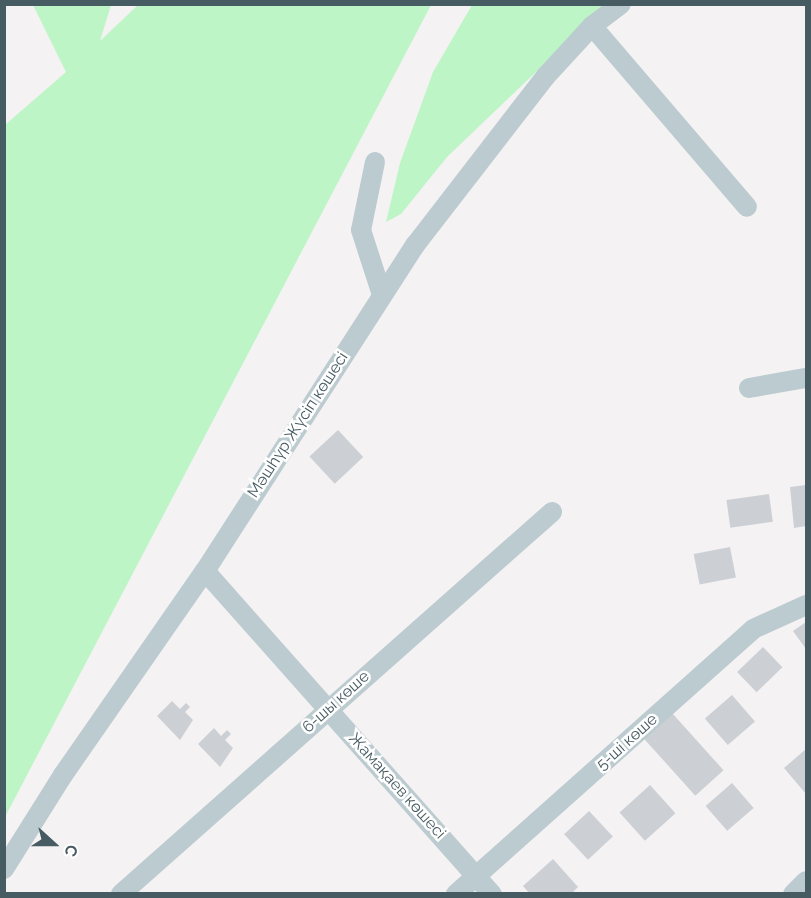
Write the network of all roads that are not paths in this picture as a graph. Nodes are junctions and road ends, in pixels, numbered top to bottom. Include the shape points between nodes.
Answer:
1 (621, 4) edge
2 (592, 26) junction
3 (375, 162) dead end
4 (747, 207) dead end
5 (382, 295) junction
6 (807, 378) edge
7 (749, 388) dead end
8 (552, 512) dead end
9 (205, 571) junction
10 (807, 605) edge
11 (328, 708) junction
12 (4, 869) edge
13 (477, 876) junction
14 (807, 881) edge
15 (121, 894) edge
16 (456, 894) edge
17 (492, 894) edge
18 (793, 894) edge

1 - 2 street, Мәшhүр Жүсіп көшесі
2 - 4 street
2 - 5 street, Мәшhүр Жүсіп көшесі via 546,76 416,244
3 - 5 street via 362,230
5 - 9 street, Мәшhүр Жүсіп көшесі
6 - 7 street
8 - 11 street, 6-шы көше
9 - 11 street, Жамақаев көшесі
9 - 12 street, Мәшhүр Жүсіп көшесі via 63,775
10 - 13 street, 5-ші көше via 753,629
11 - 13 street, Жамақаев көшесі
11 - 15 street, 6-шы көше
13 - 16 street, 5-ші көше
13 - 17 street, Жамақаев көшесі
14 - 18 street

